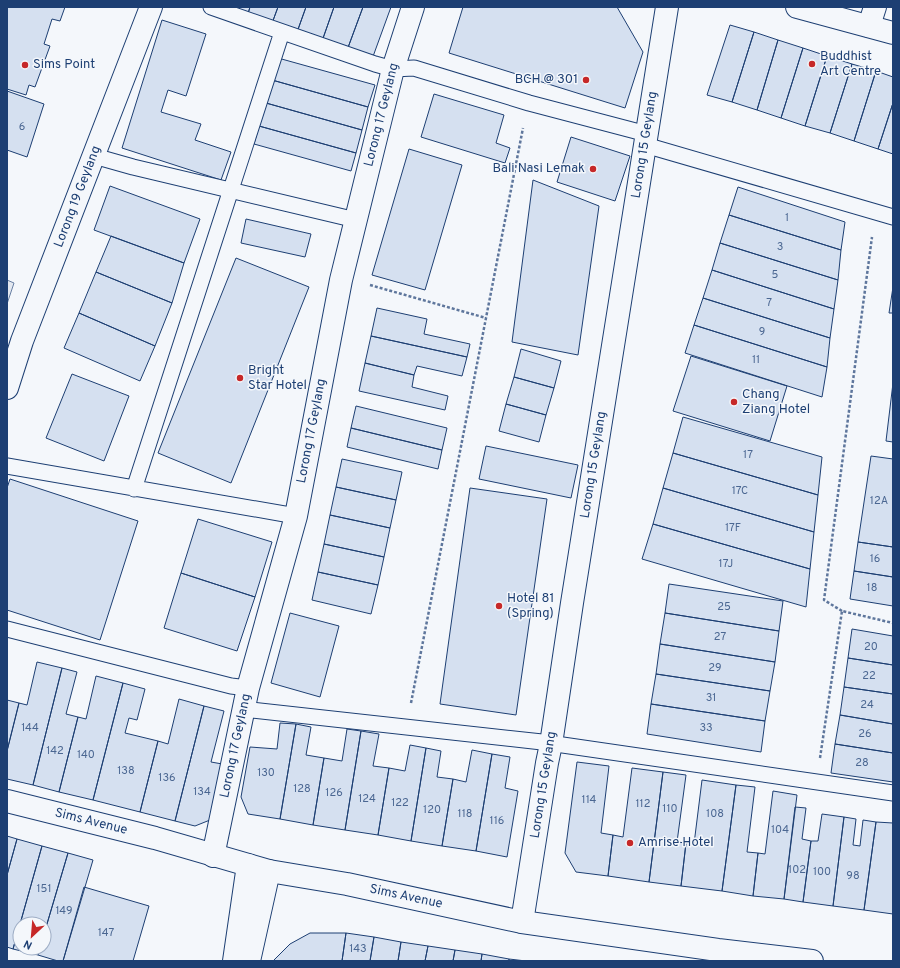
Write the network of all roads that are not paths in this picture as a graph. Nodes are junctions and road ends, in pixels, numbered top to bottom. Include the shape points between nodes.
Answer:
1 (151, 7) edge
2 (211, 7) edge
3 (413, 7) edge
4 (667, 7) edge
5 (797, 7) edge
6 (872, 17) edge
7 (282, 32) junction
8 (893, 33) edge
9 (393, 69) junction
10 (646, 140) junction
11 (94, 156) junction
12 (231, 190) junction
13 (893, 217) edge
14 (356, 220) junction
15 (7, 388) edge
16 (7, 466) edge
17 (134, 489) junction
18 (296, 516) junction
19 (7, 629) edge
20 (248, 688) junction
21 (243, 709) junction
22 (551, 744) junction
23 (893, 793) edge
24 (7, 801) edge
25 (213, 856) junction
26 (248, 865) junction
27 (269, 871) junction
28 (522, 922) junction
29 (234, 961) edge
30 (249, 961) edge
31 (812, 961) edge

1 - 11 street, Lorong 19 Geylang
2 - 7 lane
3 - 9 street, Lorong 17 Geylang
4 - 10 street, Lorong 15 Geylang
5 - 6 street
6 - 8 street
7 - 9 lane
7 - 12 lane
9 - 10 lane via 414,68
9 - 14 street, Lorong 17 Geylang
10 - 13 lane
10 - 22 street, Lorong 15 Geylang
11 - 12 lane
11 - 15 street, Lorong 19 Geylang via 22,341
12 - 14 lane
12 - 17 lane
14 - 18 street, Lorong 17 Geylang via 341,280
16 - 17 lane
17 - 18 lane
18 - 20 street, Lorong 17 Geylang
19 - 20 lane via 231,686
20 - 21 street, Lorong 17 Geylang
21 - 22 lane
21 - 25 street, Lorong 17 Geylang
22 - 23 lane
22 - 28 street, Lorong 15 Geylang
24 - 25 street, Sims Avenue via 155,838
25 - 26 street, Sims Avenue
26 - 27 street, Sims Avenue
26 - 29 street
27 - 28 street, Sims Avenue via 347,884
27 - 30 street
28 - 31 street, Sims Avenue

